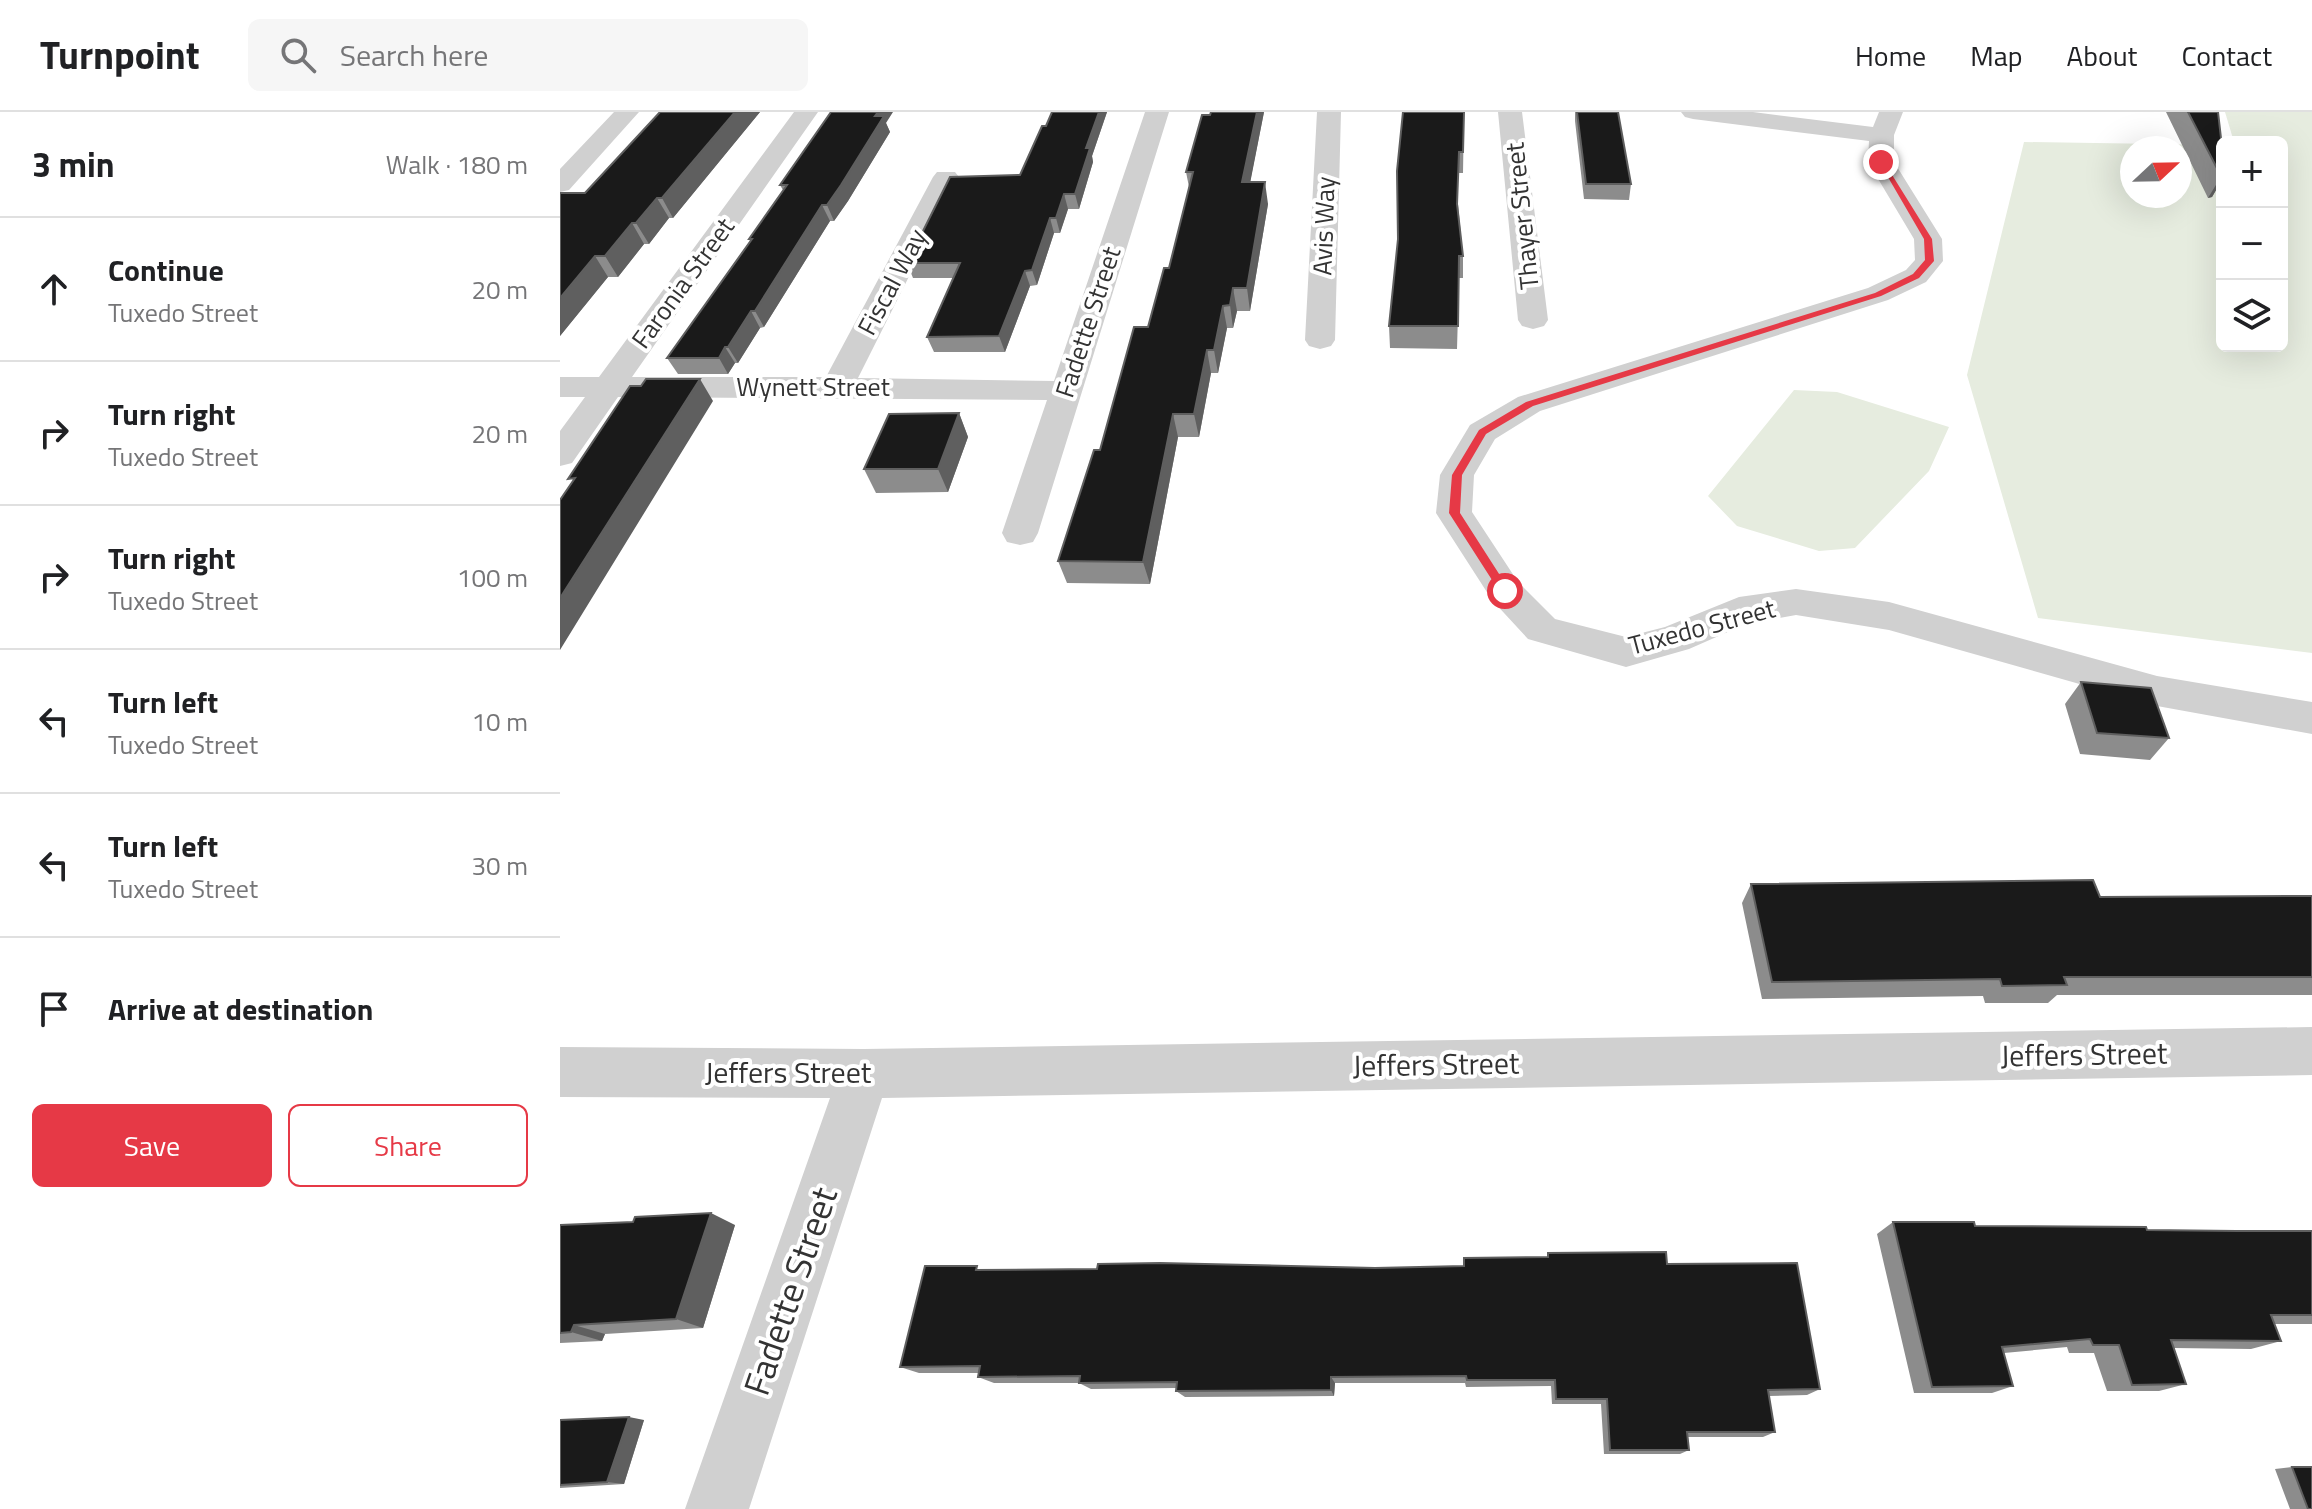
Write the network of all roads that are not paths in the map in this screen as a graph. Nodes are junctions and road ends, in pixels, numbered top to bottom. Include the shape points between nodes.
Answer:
1 (627, 112) edge
2 (806, 112) edge
3 (1157, 112) edge
4 (1329, 112) edge
5 (1510, 112) edge
6 (1693, 112) edge
7 (1886, 123) edge
8 (946, 177) edge
9 (560, 184) edge
10 (1533, 320) dead end
11 (1320, 340) dead end
12 (560, 387) edge
13 (609, 387) junction
14 (837, 387) junction
15 (1065, 391) junction
16 (560, 455) edge
17 (1020, 533) dead end
18 (2312, 718) edge
19 (2312, 1051) edge
20 (560, 1072) edge
21 (864, 1074) junction
22 (717, 1509) edge

1 - 9 street
2 - 13 street, Faronia Street
3 - 15 street, Fadette Street
4 - 11 street, Avis Way
5 - 10 street, Thayer Street
6 - 7 street
7 - 18 street, Tuxedo Street via 1881,162 1928,239 1929,261 1916,276 1878,294 1529,404 1482,432 1457,475 1454,513 1505,591 1542,629 1626,652 1675,639 1739,611 1796,602 1889,616 2157,691
8 - 14 street, Fiscal Way
12 - 13 street, Wynett Street
13 - 14 street, Wynett Street
13 - 16 street, Faronia Street
14 - 15 street, Wynett Street
15 - 17 street, Fadette Street
19 - 21 street, Jeffers Street
20 - 21 street, Jeffers Street
21 - 22 street, Fadette Street

